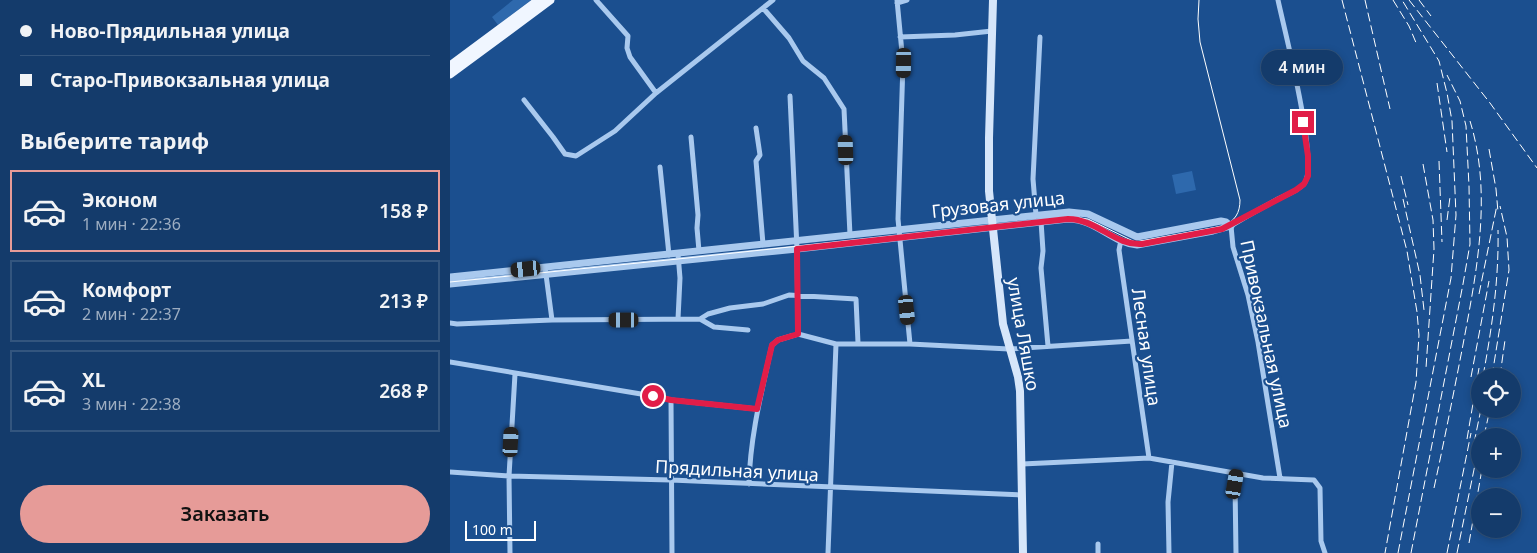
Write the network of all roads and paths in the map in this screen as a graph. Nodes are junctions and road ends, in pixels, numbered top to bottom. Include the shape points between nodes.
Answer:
1 (539, 0) edge
2 (550, 0) edge
3 (596, 0) edge
4 (773, 0) edge
5 (907, 0) edge
6 (993, 0) edge
7 (1278, 0) edge
8 (897, 1) edge
9 (763, 8) junction
10 (532, 10) junction
11 (992, 31) junction
12 (900, 37) junction
13 (1040, 37) dead end
14 (450, 66) edge
15 (450, 74) edge
16 (656, 93) junction
17 (790, 96) dead end
18 (524, 100) dead end
19 (756, 128) dead end
20 (691, 137) dead end
21 (660, 167) dead end
22 (1036, 215) junction
23 (1041, 222) junction
24 (992, 223) junction
25 (1231, 226) junction
26 (899, 229) junction
27 (850, 235) junction
28 (899, 238) junction
29 (1121, 240) junction
30 (797, 241) junction
31 (763, 244) junction
32 (797, 249) junction
33 (699, 251) junction
34 (669, 255) junction
35 (678, 258) junction
36 (546, 271) junction
37 (450, 277) edge
38 (450, 284) edge
39 (797, 295) junction
40 (678, 319) junction
41 (700, 319) junction
42 (552, 320) junction
43 (450, 323) edge
44 (748, 330) dead end
45 (798, 334) junction
46 (1132, 341) junction
47 (858, 343) junction
48 (836, 344) junction
49 (910, 344) junction
50 (1048, 346) junction
51 (1009, 349) junction
52 (450, 362) edge
53 (515, 374) junction
54 (671, 400) junction
55 (757, 409) junction
56 (1149, 458) junction
57 (1172, 462) junction
58 (1022, 464) junction
59 (450, 472) edge
60 (1236, 473) junction
61 (509, 476) junction
62 (1280, 478) junction
63 (671, 480) junction
64 (749, 484) junction
65 (831, 488) junction
66 (1022, 495) junction
67 (1098, 544) dead end
68 (510, 553) edge
69 (672, 553) edge
70 (828, 553) edge
71 (1022, 553) edge
72 (1098, 553) edge
73 (1169, 553) edge
74 (1236, 553) edge
75 (1325, 553) edge

1 - 10 main road
2 - 10 main road
3 - 16 street via 628,36 630,57
4 - 9 street
5 - 8 street
6 - 11 main road, улица Ляшко
7 - 25 street via 1307,141 1308,176 1296,190
8 - 12 street
9 - 16 street
9 - 27 street via 803,61 824,78 844,109
10 - 14 main road
10 - 15 main road
11 - 12 street
11 - 24 main road, улица Ляшко via 988,172
12 - 26 street via 904,63
13 - 22 street via 1033,179
16 - 18 street via 616,131 576,156 565,154
17 - 30 street
19 - 31 street
20 - 33 street
21 - 34 street
22 - 24 street, Грузовая улица
22 - 25 street, Грузовая улица via 1084,213 1137,237 1221,221
23 - 24 street, Грузовая улица
23 - 29 street, Грузовая улица via 1079,219
23 - 50 street via 1041,268
24 - 26 street, Грузовая улица
24 - 28 street, Грузовая улица
24 - 51 main road, улица Ляшко via 1003,324
25 - 29 street, Грузовая улица via 1142,244
25 - 62 street, Привокзальная улица via 1232,247 1248,295 1258,342
26 - 27 street, Грузовая улица
26 - 28 street
27 - 30 street, Грузовая улица
28 - 32 street, Грузовая улица
28 - 49 street
29 - 46 street, Лесная улица via 1119,250
30 - 31 street, Грузовая улица
30 - 32 street
31 - 33 street, Грузовая улица
32 - 35 street, Грузовая улица
32 - 39 street
33 - 35 street, Грузовая улица
34 - 35 street, Грузовая улица
34 - 36 street, Грузовая улица
35 - 36 street, Грузовая улица
35 - 40 street
36 - 37 street, Грузовая улица
36 - 38 street, Грузовая улица
36 - 42 street
39 - 41 street via 730,308
39 - 45 street
39 - 47 street via 856,299
40 - 41 street
40 - 42 street
41 - 44 street via 714,326
42 - 43 street
45 - 48 street
45 - 55 street via 772,345
46 - 50 street
46 - 56 street, Лесная улица
47 - 48 street
47 - 49 street
48 - 65 street
49 - 51 street
50 - 51 street
51 - 58 main road, улица Ляшко via 1020,390
52 - 53 street
53 - 54 street
53 - 61 street
54 - 55 street
54 - 63 street
55 - 64 street
56 - 57 street
56 - 58 street
57 - 60 street
57 - 73 street via 1168,502
58 - 66 main road, улица Ляшко
59 - 61 street, Прядильная улица
60 - 62 street
60 - 74 street
61 - 63 street, Прядильная улица
61 - 68 street
62 - 75 street via 1314,480 1318,484 1321,541
63 - 64 street, Прядильная улица
63 - 69 street
64 - 65 street, Прядильная улица
65 - 66 street, Прядильная улица
65 - 70 street
66 - 71 main road, улица Ляшко
67 - 72 street

